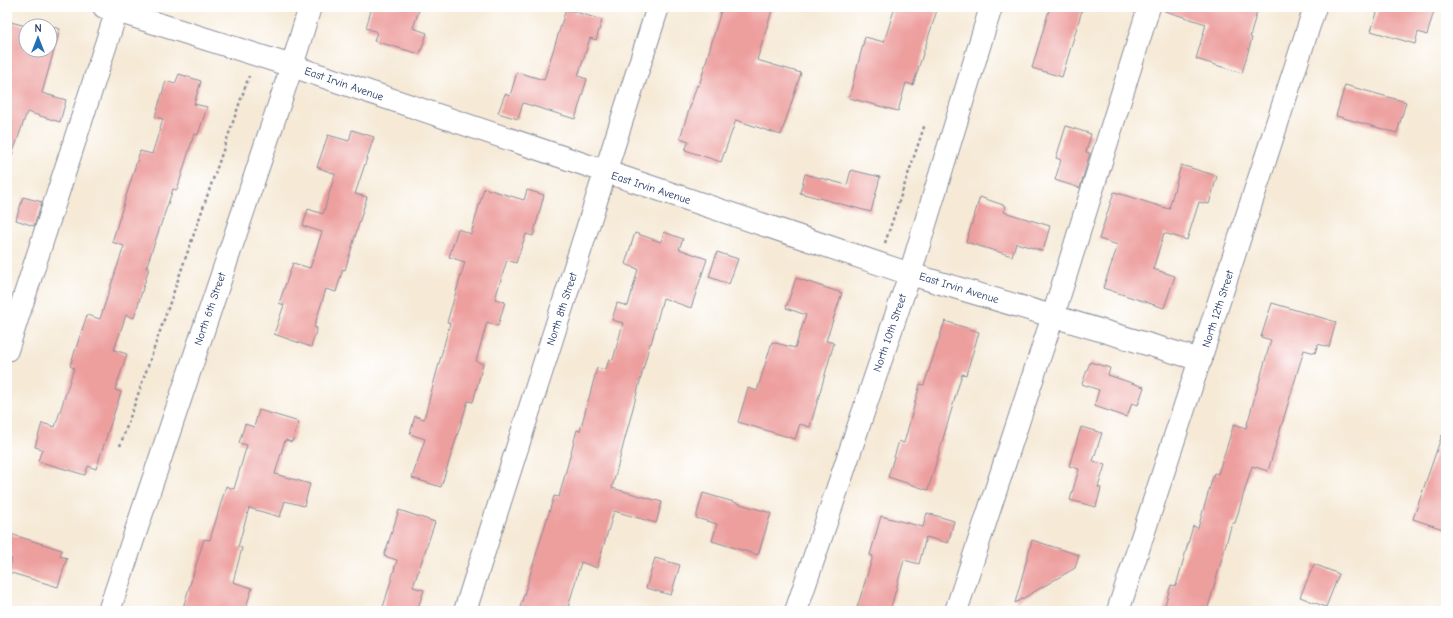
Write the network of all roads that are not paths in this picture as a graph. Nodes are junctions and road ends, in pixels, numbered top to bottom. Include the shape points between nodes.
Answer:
1 (310, 7) edge
2 (658, 7) edge
3 (992, 7) edge
4 (1149, 7) edge
5 (1315, 7) edge
6 (113, 8) edge
7 (292, 66) junction
8 (605, 173) junction
9 (910, 274) junction
10 (1053, 316) junction
11 (7, 350) edge
12 (1201, 360) junction
13 (109, 611) edge
14 (466, 611) edge
15 (796, 611) edge
16 (956, 611) edge
17 (1118, 611) edge

1 - 7 street, North 6th Street
2 - 8 street, North 8th Street
3 - 9 street, North 10th Street
4 - 10 street
5 - 12 street, North 12th Street
6 - 7 street, East Irvin Avenue
6 - 11 street
7 - 8 street, East Irvin Avenue
7 - 13 street, North 6th Street
8 - 9 street, East Irvin Avenue
8 - 14 street, North 8th Street
9 - 10 street, East Irvin Avenue
9 - 15 street, North 10th Street
10 - 12 street, East Irvin Avenue
10 - 16 street
12 - 17 street, North 12th Street

